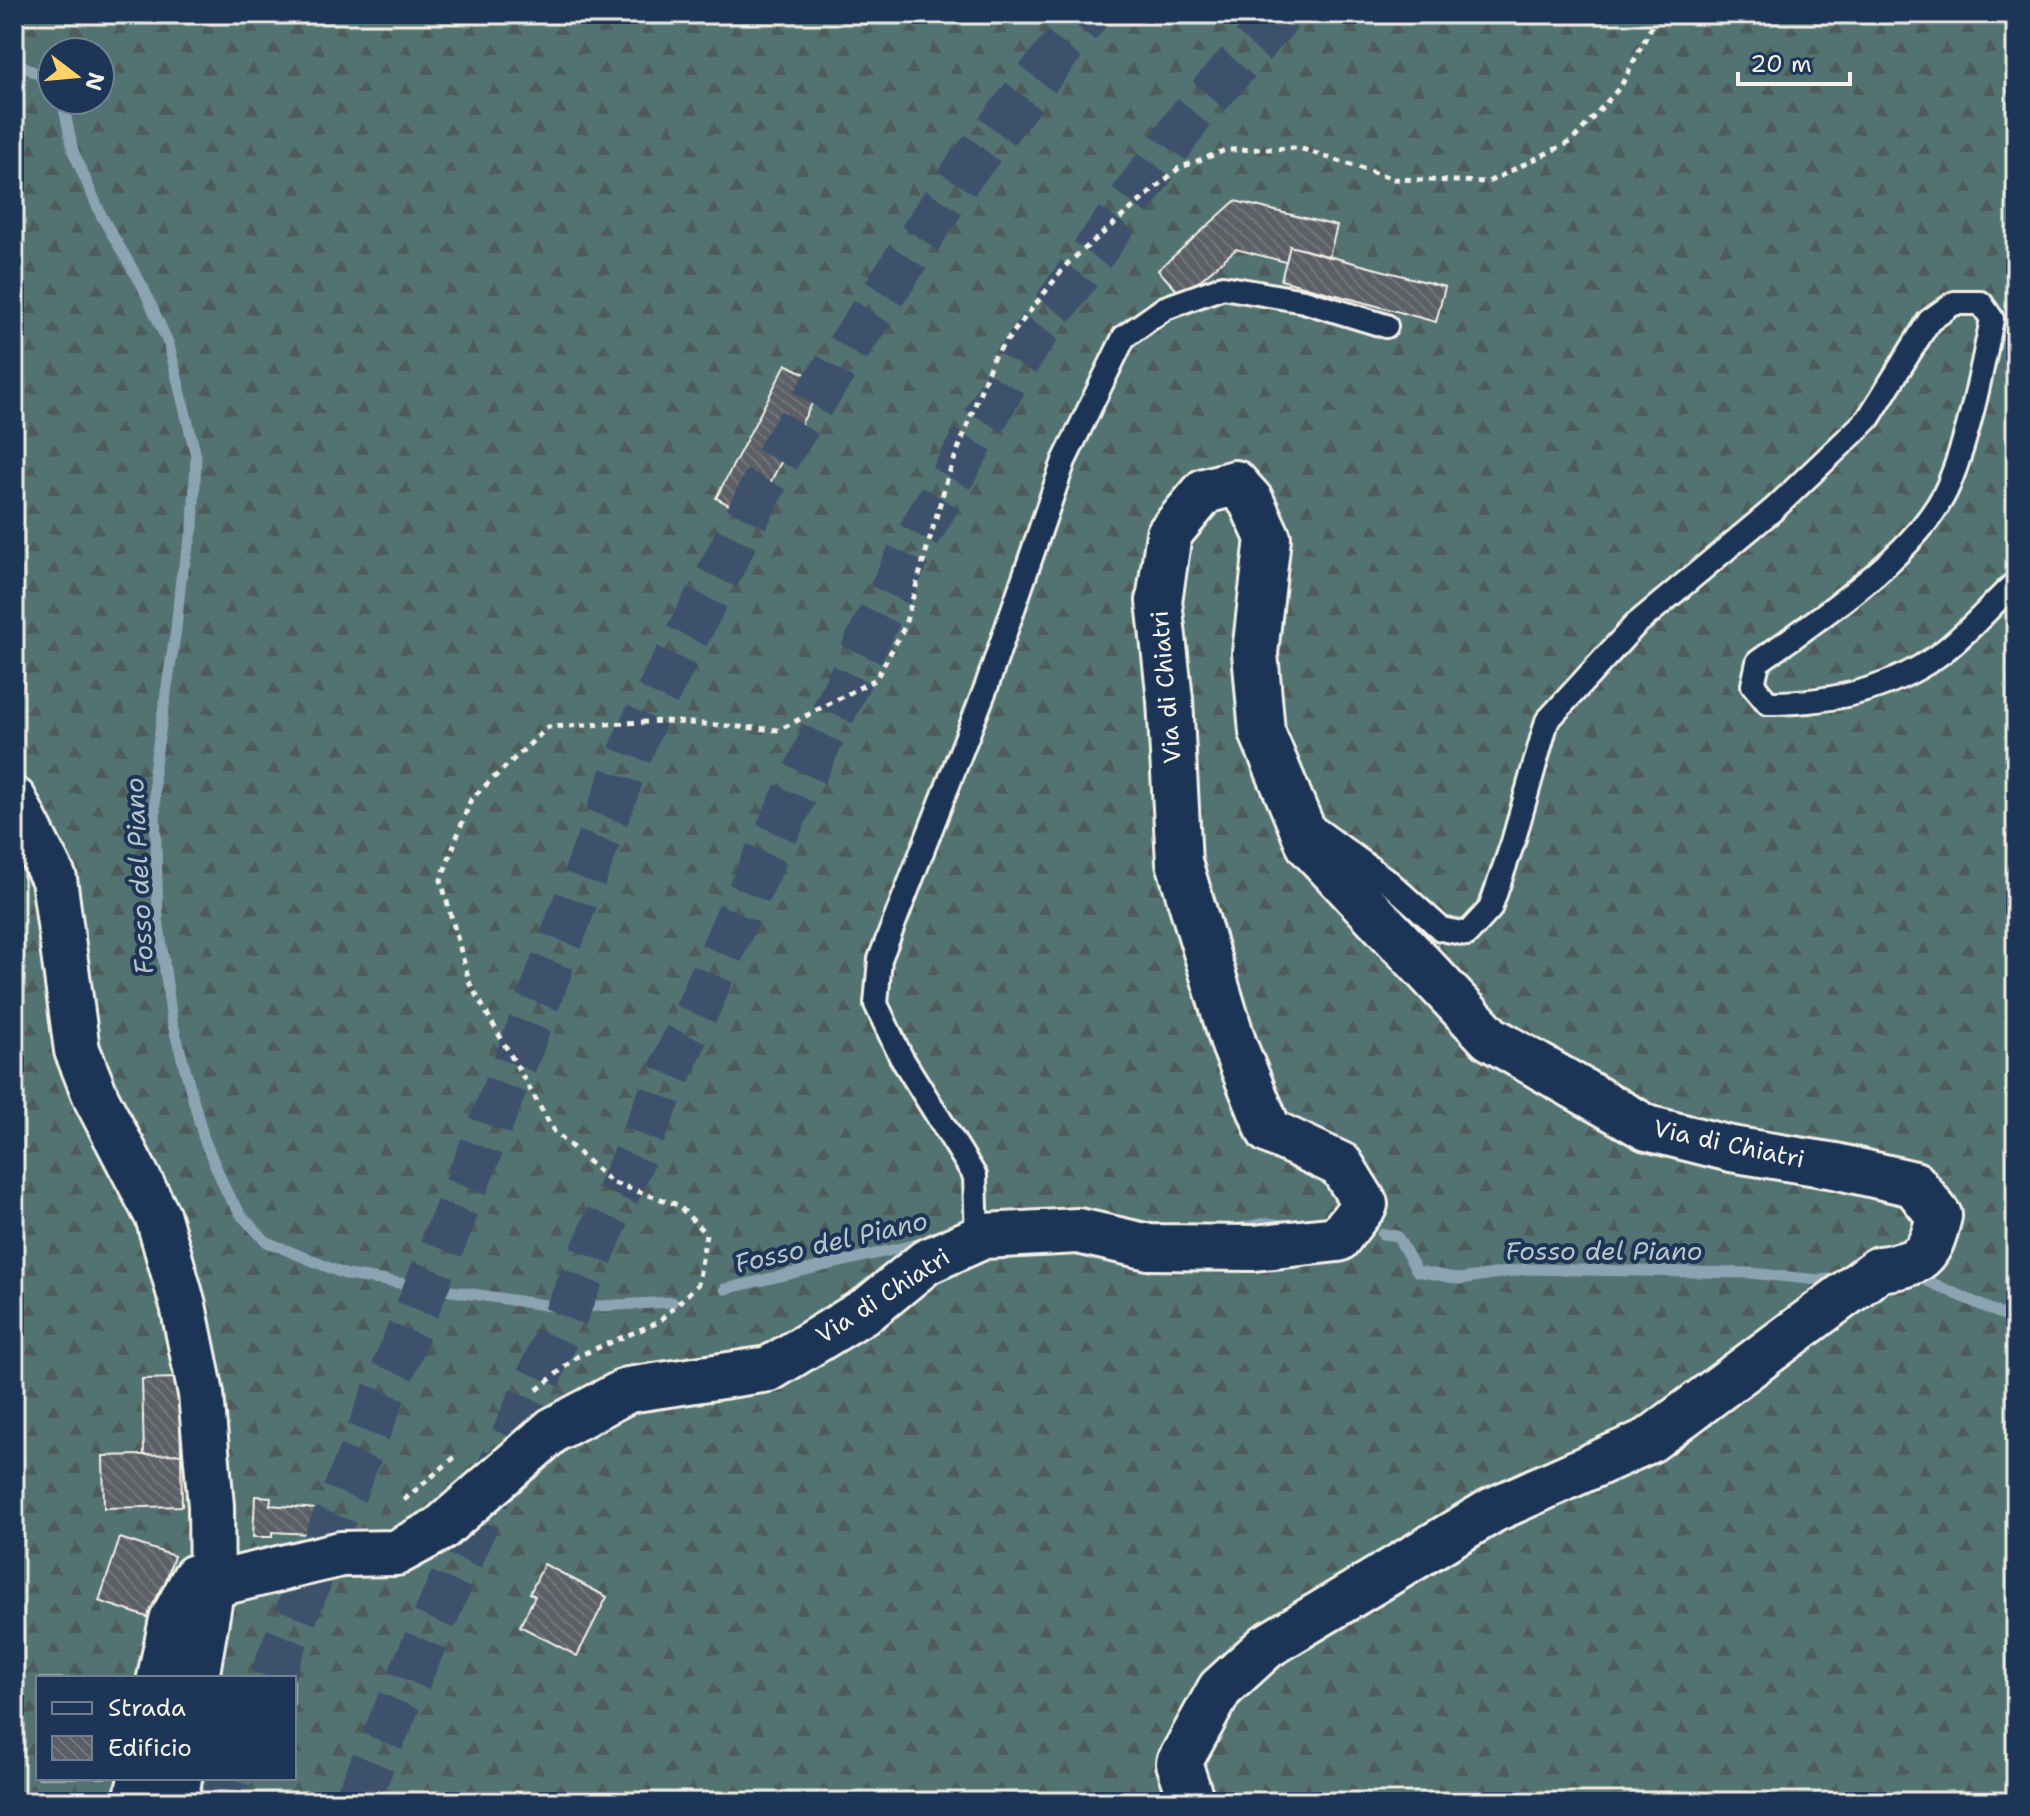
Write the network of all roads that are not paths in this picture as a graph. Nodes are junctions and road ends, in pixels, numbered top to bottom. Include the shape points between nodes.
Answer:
1 (1386, 326) dead end
2 (2016, 582) edge
3 (14, 800) edge
4 (1296, 813) junction
5 (977, 1239) junction
6 (212, 1585) junction
7 (160, 1676) edge
8 (196, 1676) edge
9 (141, 1780) edge
10 (179, 1780) edge
11 (136, 1802) edge
12 (175, 1802) edge
13 (1192, 1802) edge

1 - 5 lane via 1304,301 1223,287 1165,308 1124,337 1064,461 987,685 880,959 876,1004 901,1057 975,1176
2 - 4 lane via 1943,651 1877,688 1810,703 1768,703 1753,685 1758,662 1904,549 1948,487 1977,395 1992,319 1981,303 1954,303 1929,321 1868,419 1774,509 1635,625 1547,721 1490,909 1467,934 1441,929 1388,881
3 - 6 street via 54,879 77,1050 158,1217 183,1305 201,1394
4 - 5 street, Via di Chiatri via 1262,732 1255,653 1268,538 1251,501 1235,483 1205,491 1169,534 1159,601 1179,862 1234,1045 1269,1131 1341,1165 1365,1204 1338,1239 1254,1248 1149,1247 1078,1231
4 - 13 street, Via di Chiatri via 1309,845 1490,1038 1647,1128 1914,1184 1939,1216 1932,1246 1912,1265 1879,1269 1650,1440 1493,1510 1267,1646 1220,1689 1179,1763
5 - 6 street, Via di Chiatri via 926,1262 871,1307 769,1369 628,1390 553,1430 440,1529 396,1553 341,1554
6 - 7 street, Via di Chiatri via 195,1577 172,1620
6 - 8 street
9 - 11 street
10 - 12 street

